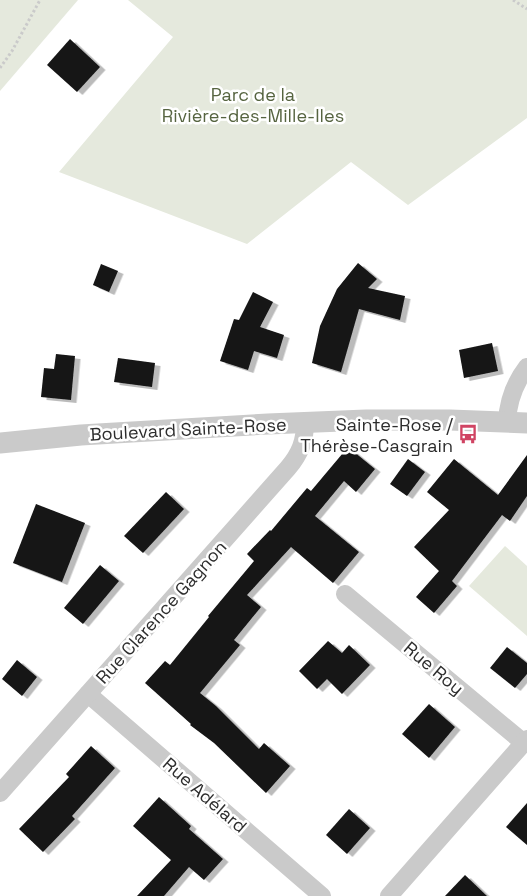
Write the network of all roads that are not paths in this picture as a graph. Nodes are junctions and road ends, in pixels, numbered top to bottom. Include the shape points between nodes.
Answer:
1 (527, 367) edge
2 (305, 423) junction
3 (517, 423) edge
4 (0, 442) edge
5 (345, 594) dead end
6 (88, 694) junction
7 (526, 741) edge
8 (0, 793) edge
9 (322, 896) edge
10 (389, 896) edge

1 - 3 street via 510,399 508,411
2 - 3 street, Boulevard Sainte-Rose via 366,420
2 - 4 street, Boulevard Sainte-Rose
2 - 6 street, Rue Clarence Gagnon via 302,445 288,468
5 - 7 street, Rue Roy
6 - 8 street, Rue Clarence Gagnon
6 - 9 street, Rue Adélard
7 - 10 street

